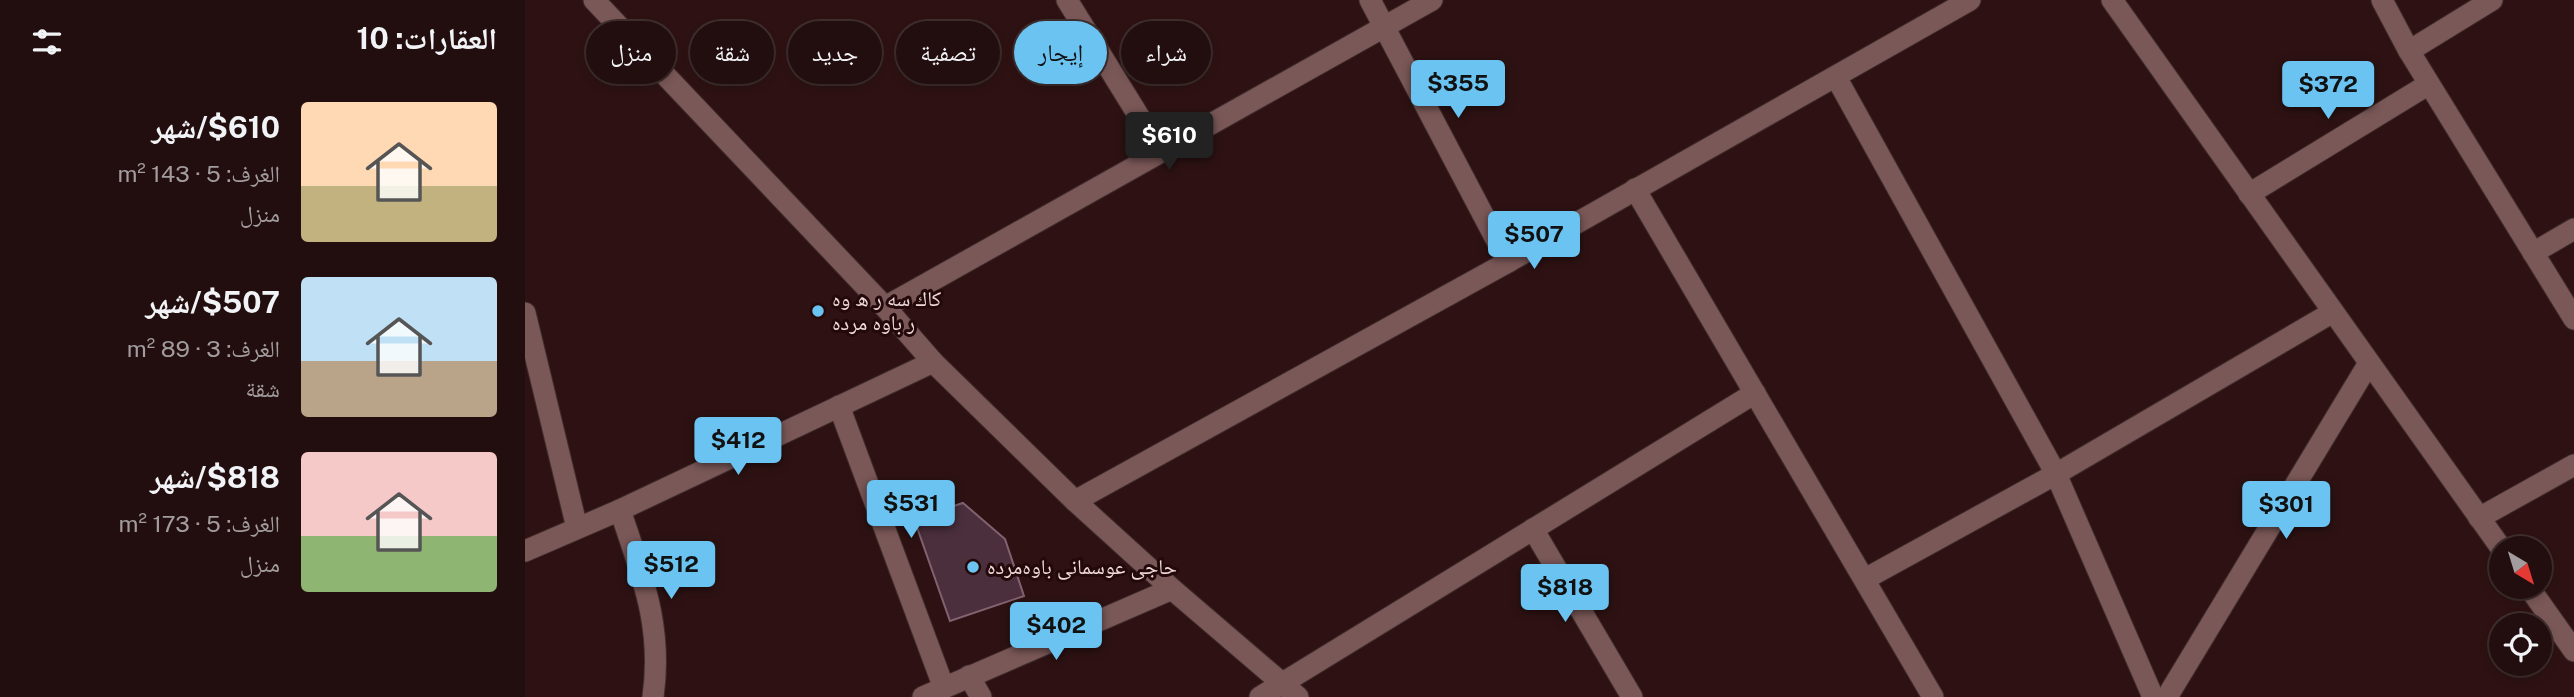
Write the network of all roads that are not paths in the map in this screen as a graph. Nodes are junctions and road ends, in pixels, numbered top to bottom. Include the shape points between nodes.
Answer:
1 (594, 0) edge
2 (1067, 0) edge
3 (1370, 0) edge
4 (1432, 0) edge
5 (1970, 0) edge
6 (2112, 0) edge
7 (2382, 0) edge
8 (2491, 0) edge
9 (1385, 26) junction
10 (2409, 51) junction
11 (1836, 77) junction
12 (2429, 84) junction
13 (1161, 152) junction
14 (1635, 189) junction
15 (2249, 194) junction
16 (2574, 229) edge
17 (2533, 253) junction
18 (1507, 262) junction
19 (885, 307) junction
20 (2333, 312) junction
21 (525, 313) edge
22 (2574, 319) edge
23 (933, 362) junction
24 (2369, 363) junction
25 (1755, 393) junction
26 (839, 406) junction
27 (2574, 465) edge
28 (2056, 474) junction
29 (1075, 501) junction
30 (620, 510) junction
31 (2479, 518) junction
32 (577, 527) junction
33 (1533, 529) junction
34 (2492, 536) edge
35 (525, 551) edge
36 (1865, 579) junction
37 (1172, 589) junction
38 (2537, 599) edge
39 (2574, 651) edge
40 (969, 676) junction
41 (1282, 682) junction
42 (944, 688) junction
43 (653, 697) edge
44 (923, 697) edge
45 (981, 697) edge
46 (1260, 697) edge
47 (1298, 697) edge
48 (1632, 697) edge
49 (1933, 697) edge
50 (2153, 697) edge
51 (2167, 697) edge

1 - 19 street
2 - 13 street
3 - 9 street
4 - 9 street
5 - 11 street
6 - 15 street
7 - 10 street
8 - 10 street
9 - 13 street
9 - 18 street
10 - 12 street
11 - 14 street
11 - 28 street
12 - 15 street
12 - 17 street
13 - 19 street
14 - 18 street
14 - 25 street
15 - 20 street
16 - 17 street
17 - 22 street
18 - 29 street
19 - 23 street
20 - 24 street
20 - 28 street
21 - 32 street
23 - 26 street
23 - 29 street
24 - 31 street
24 - 51 street
25 - 33 street
25 - 36 street
26 - 30 street
26 - 42 street
27 - 31 street
28 - 36 street
28 - 50 street
29 - 37 street
30 - 32 street
30 - 43 street via 653,617
31 - 34 street
32 - 35 street
33 - 41 street
33 - 48 street
36 - 49 street
37 - 40 street
37 - 41 street
38 - 39 street
40 - 42 street
40 - 45 street
41 - 46 street
41 - 47 street
42 - 44 street

